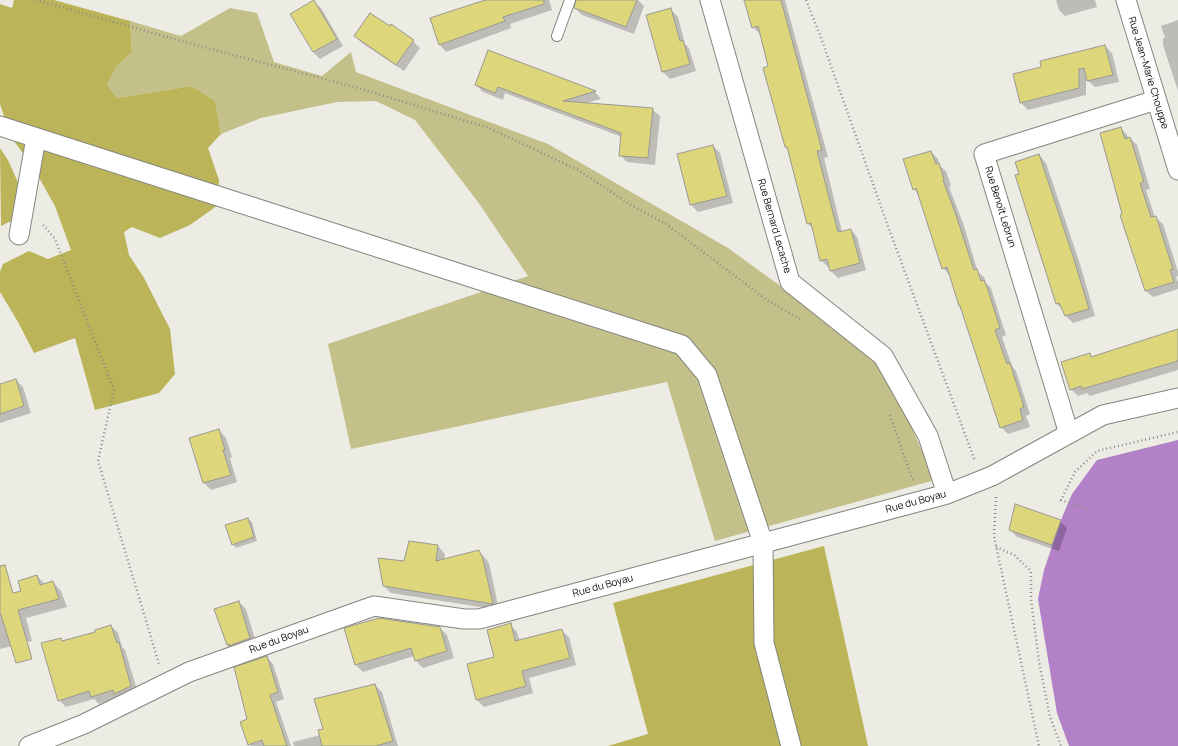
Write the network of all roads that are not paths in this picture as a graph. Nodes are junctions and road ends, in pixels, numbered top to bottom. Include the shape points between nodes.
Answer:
1 (570, 0) edge
2 (710, 0) edge
3 (1126, 0) edge
4 (557, 36) dead end
5 (1156, 100) junction
6 (0, 126) edge
7 (36, 138) junction
8 (1178, 170) edge
9 (19, 235) dead end
10 (1178, 398) edge
11 (1069, 434) junction
12 (947, 494) junction
13 (763, 543) junction
14 (29, 746) edge
15 (791, 746) edge

1 - 4 lane
2 - 12 street, Rue Bernard Lecache via 790,282 883,356 928,436
3 - 5 street, Rue Jean-Marie Chouppe
5 - 8 street, Rue Jean-Marie Chouppe
5 - 11 street, Rue Benoît Lebrun via 984,154
6 - 7 street
7 - 9 street
7 - 13 street via 682,345 708,375
10 - 11 street, Rue du Boyau via 1103,415
11 - 12 street, Rue du Boyau via 990,477
12 - 13 street, Rue du Boyau
13 - 14 street, Rue du Boyau via 479,619 374,606 189,672 84,724
13 - 15 street via 764,643

